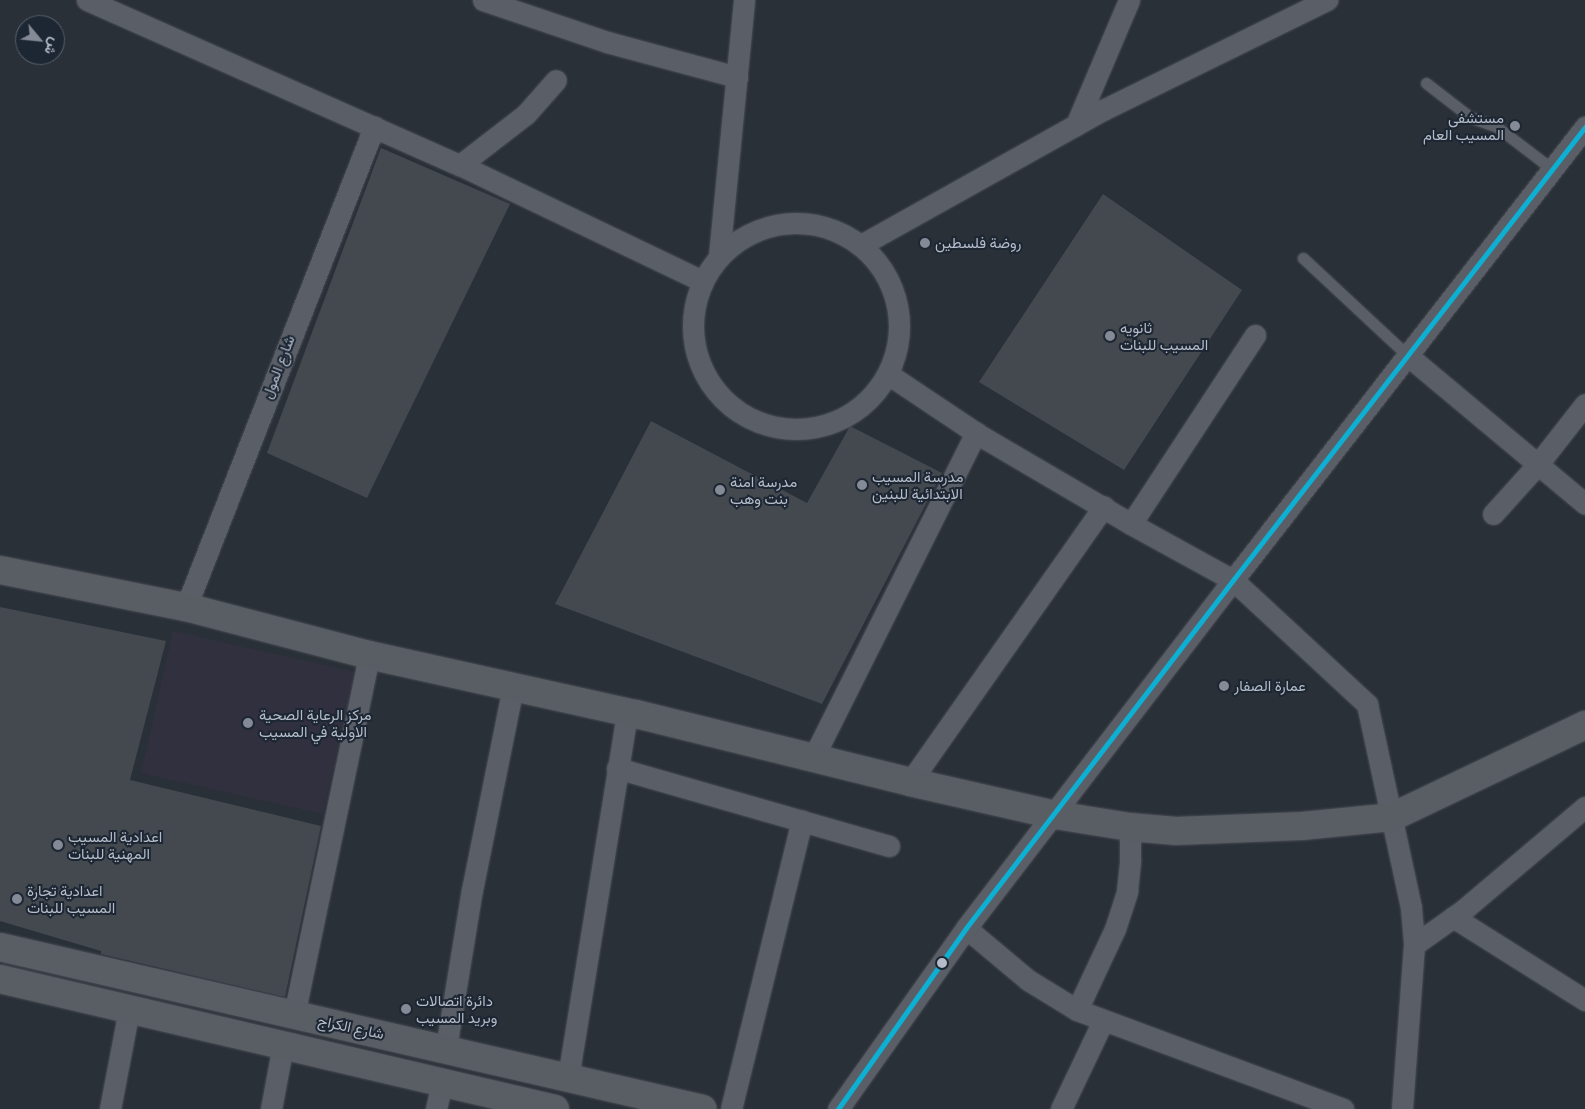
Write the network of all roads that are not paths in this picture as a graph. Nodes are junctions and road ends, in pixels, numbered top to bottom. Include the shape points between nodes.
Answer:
1 (86, 0) edge
2 (483, 0) edge
3 (744, 0) edge
4 (1129, 0) edge
5 (1327, 0) edge
6 (737, 77) junction
7 (556, 80) dead end
8 (1426, 83) dead end
9 (1076, 125) junction
10 (374, 127) junction
11 (1585, 127) edge
12 (460, 165) junction
13 (1552, 169) junction
14 (862, 245) junction
15 (719, 256) junction
16 (1303, 258) dead end
17 (702, 281) junction
18 (1255, 336) dead end
19 (1407, 355) junction
20 (888, 374) junction
21 (1585, 404) edge
22 (976, 432) junction
23 (1538, 464) junction
24 (1585, 504) edge
25 (1104, 506) junction
26 (1493, 514) dead end
27 (1131, 524) junction
28 (0, 570) edge
29 (1233, 580) junction
30 (186, 608) junction
31 (369, 655) junction
32 (513, 686) junction
33 (627, 712) junction
34 (1585, 725) edge
35 (813, 758) junction
36 (617, 768) junction
37 (910, 782) junction
38 (1585, 807) edge
39 (1055, 815) junction
40 (1392, 817) junction
41 (802, 821) junction
42 (1130, 827) junction
43 (890, 846) dead end
44 (1453, 917) junction
45 (966, 928) junction
46 (1414, 945) junction
47 (0, 947) edge
48 (0, 979) edge
49 (1585, 1000) edge
50 (129, 1009) junction
51 (1077, 1010) junction
52 (294, 1015) junction
53 (1103, 1021) junction
54 (283, 1045) junction
55 (446, 1048) junction
56 (568, 1078) junction
57 (442, 1082) junction
58 (110, 1109) edge
59 (272, 1109) edge
60 (436, 1109) edge
61 (555, 1109) edge
62 (702, 1109) edge
63 (731, 1109) edge
64 (838, 1109) edge
65 (1061, 1109) edge
66 (1343, 1109) edge
67 (1402, 1109) edge

1 - 10 street
2 - 6 street via 607,42
3 - 6 street
4 - 9 street
5 - 9 street
6 - 15 street
7 - 12 street via 526,114
8 - 13 lane via 1470,117 1497,127
9 - 14 street
10 - 12 street
10 - 30 street, شارع المول via 302,304
11 - 13 street
12 - 17 street
13 - 19 street
14 - 15 street via 839,231 814,223 788,222 763,227 739,239
14 - 20 street via 881,266 894,291 900,319 898,348
15 - 17 street
16 - 19 lane
17 - 20 street via 692,316 695,351 709,384 734,410 757,422 765,426 801,430 836,422 866,403
18 - 27 street
19 - 23 street
19 - 29 street
20 - 22 street
21 - 23 street
22 - 25 street
22 - 35 street
23 - 24 street
23 - 26 street
25 - 27 street
25 - 37 street
27 - 29 street
28 - 30 street
29 - 39 street
29 - 40 street via 1368,704
30 - 31 street
31 - 32 street
31 - 52 street
32 - 33 street
32 - 55 street via 472,890
33 - 35 street
33 - 36 street
34 - 40 street
35 - 37 street
36 - 41 street
36 - 56 street
37 - 39 street
38 - 44 street
39 - 42 street
39 - 45 street
40 - 42 street via 1302,826 1176,831
40 - 46 street via 1411,908
41 - 43 street
41 - 63 street
42 - 51 street via 1127,891 1115,929
44 - 46 street
44 - 49 street
45 - 51 street via 1028,980
45 - 64 street
46 - 67 street
47 - 52 street, شارع الكراج
48 - 50 street
50 - 54 street
50 - 58 street
51 - 53 street
52 - 55 street, شارع الكراج
53 - 65 street
53 - 66 street
54 - 57 street
54 - 59 street
55 - 56 street, شارع الكراج
56 - 62 street, شارع الكراج
57 - 60 street
57 - 61 street

